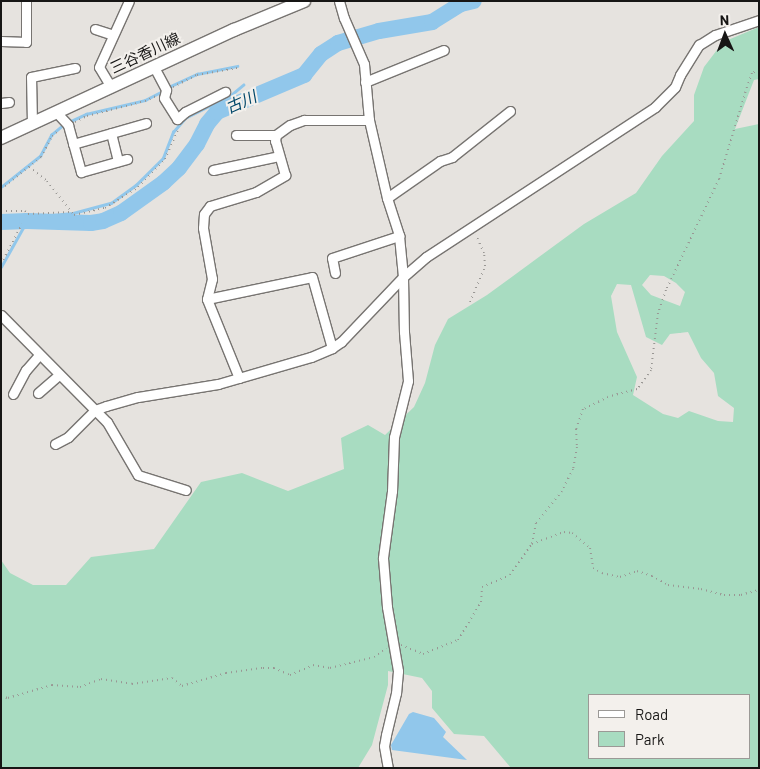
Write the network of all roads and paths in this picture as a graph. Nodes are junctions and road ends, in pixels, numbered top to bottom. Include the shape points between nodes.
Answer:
1 (26, 1) edge
2 (129, 1) edge
3 (339, 1) edge
4 (297, 3) edge
5 (759, 20) edge
6 (96, 28) dead end
7 (113, 35) junction
8 (1, 41) edge
9 (444, 50) dead end
10 (154, 67) junction
11 (75, 68) dead end
12 (238, 68) dead end
13 (759, 70) edge
14 (365, 82) junction
15 (111, 86) junction
16 (166, 90) junction
17 (225, 92) dead end
18 (510, 111) dead end
19 (56, 112) junction
20 (368, 120) junction
21 (32, 123) junction
22 (146, 123) dead end
23 (182, 124) dead end
24 (68, 125) junction
25 (111, 133) junction
26 (236, 135) dead end
27 (276, 135) junction
28 (1, 138) edge
29 (73, 144) junction
30 (279, 156) junction
31 (29, 167) junction
32 (213, 170) dead end
33 (1, 189) edge
34 (387, 198) junction
35 (1, 211) edge
36 (71, 212) junction
37 (22, 224) dead end
38 (471, 226) junction
39 (399, 236) junction
40 (1, 264) edge
41 (336, 273) dead end
42 (403, 277) junction
43 (207, 299) junction
44 (470, 302) dead end
45 (2, 318) edge
46 (332, 348) junction
47 (39, 355) junction
48 (59, 375) junction
49 (239, 378) junction
50 (38, 393) dead end
51 (13, 394) dead end
52 (95, 410) junction
53 (55, 444) dead end
54 (186, 490) dead end
55 (532, 544) junction
56 (759, 590) edge
57 (393, 642) junction
58 (1, 696) edge
59 (388, 768) edge

1 - 8 street via 26,42
2 - 7 street
3 - 14 street via 364,64
4 - 10 main road, 三谷香川線
5 - 38 street via 715,35 699,45 675,87 655,108
6 - 7 street
7 - 15 street via 99,67
9 - 14 street
10 - 15 main road, 三谷香川線
10 - 16 street
11 - 21 street via 32,77
12 - 16 path via 197,75
13 - 55 path via 752,73 719,180 666,290 658,313 651,370 637,389 608,397 583,409 576,429 573,469 562,492 536,523
14 - 20 street
15 - 19 main road, 三谷香川線
16 - 17 street via 164,98 177,119
16 - 24 path via 145,101 87,116
18 - 34 street via 452,156
19 - 21 main road, 三谷香川線
19 - 24 street
20 - 27 street via 304,120
20 - 34 street
21 - 28 main road, 三谷香川線
22 - 25 street
23 - 36 path via 165,159 138,187 105,208 74,215
24 - 29 street
24 - 31 path via 52,136 41,157
25 - 29 street
25 - 29 street via 123,160 81,172
26 - 27 street
27 - 30 street via 274,141
30 - 32 street
30 - 43 street via 285,175 256,192 215,204 204,214 203,228 212,279
31 - 33 path
31 - 36 path via 47,181
34 - 39 street
35 - 36 path via 25,211 28,214
37 - 40 path
38 - 42 street
38 - 44 path via 484,253 485,266
39 - 41 street via 332,258
39 - 42 street
42 - 46 street
42 - 57 street via 408,381 394,437 392,491 383,558
43 - 46 street via 312,277
43 - 49 street
45 - 47 street
46 - 49 street
47 - 48 street
47 - 51 street
48 - 50 street
48 - 52 street
49 - 52 street via 138,397
52 - 53 street via 68,437
52 - 54 street via 107,422 138,475
55 - 56 path via 564,532 572,533 590,548 593,568 602,573 620,577 637,571 668,585 724,595
55 - 57 path via 510,575 482,587 481,602 458,640 423,654
57 - 58 path via 374,657 330,668 313,665 290,675 274,668 263,668 182,686 172,678 132,684 101,680 80,687 52,685 8,698
57 - 59 street via 398,681 386,736

